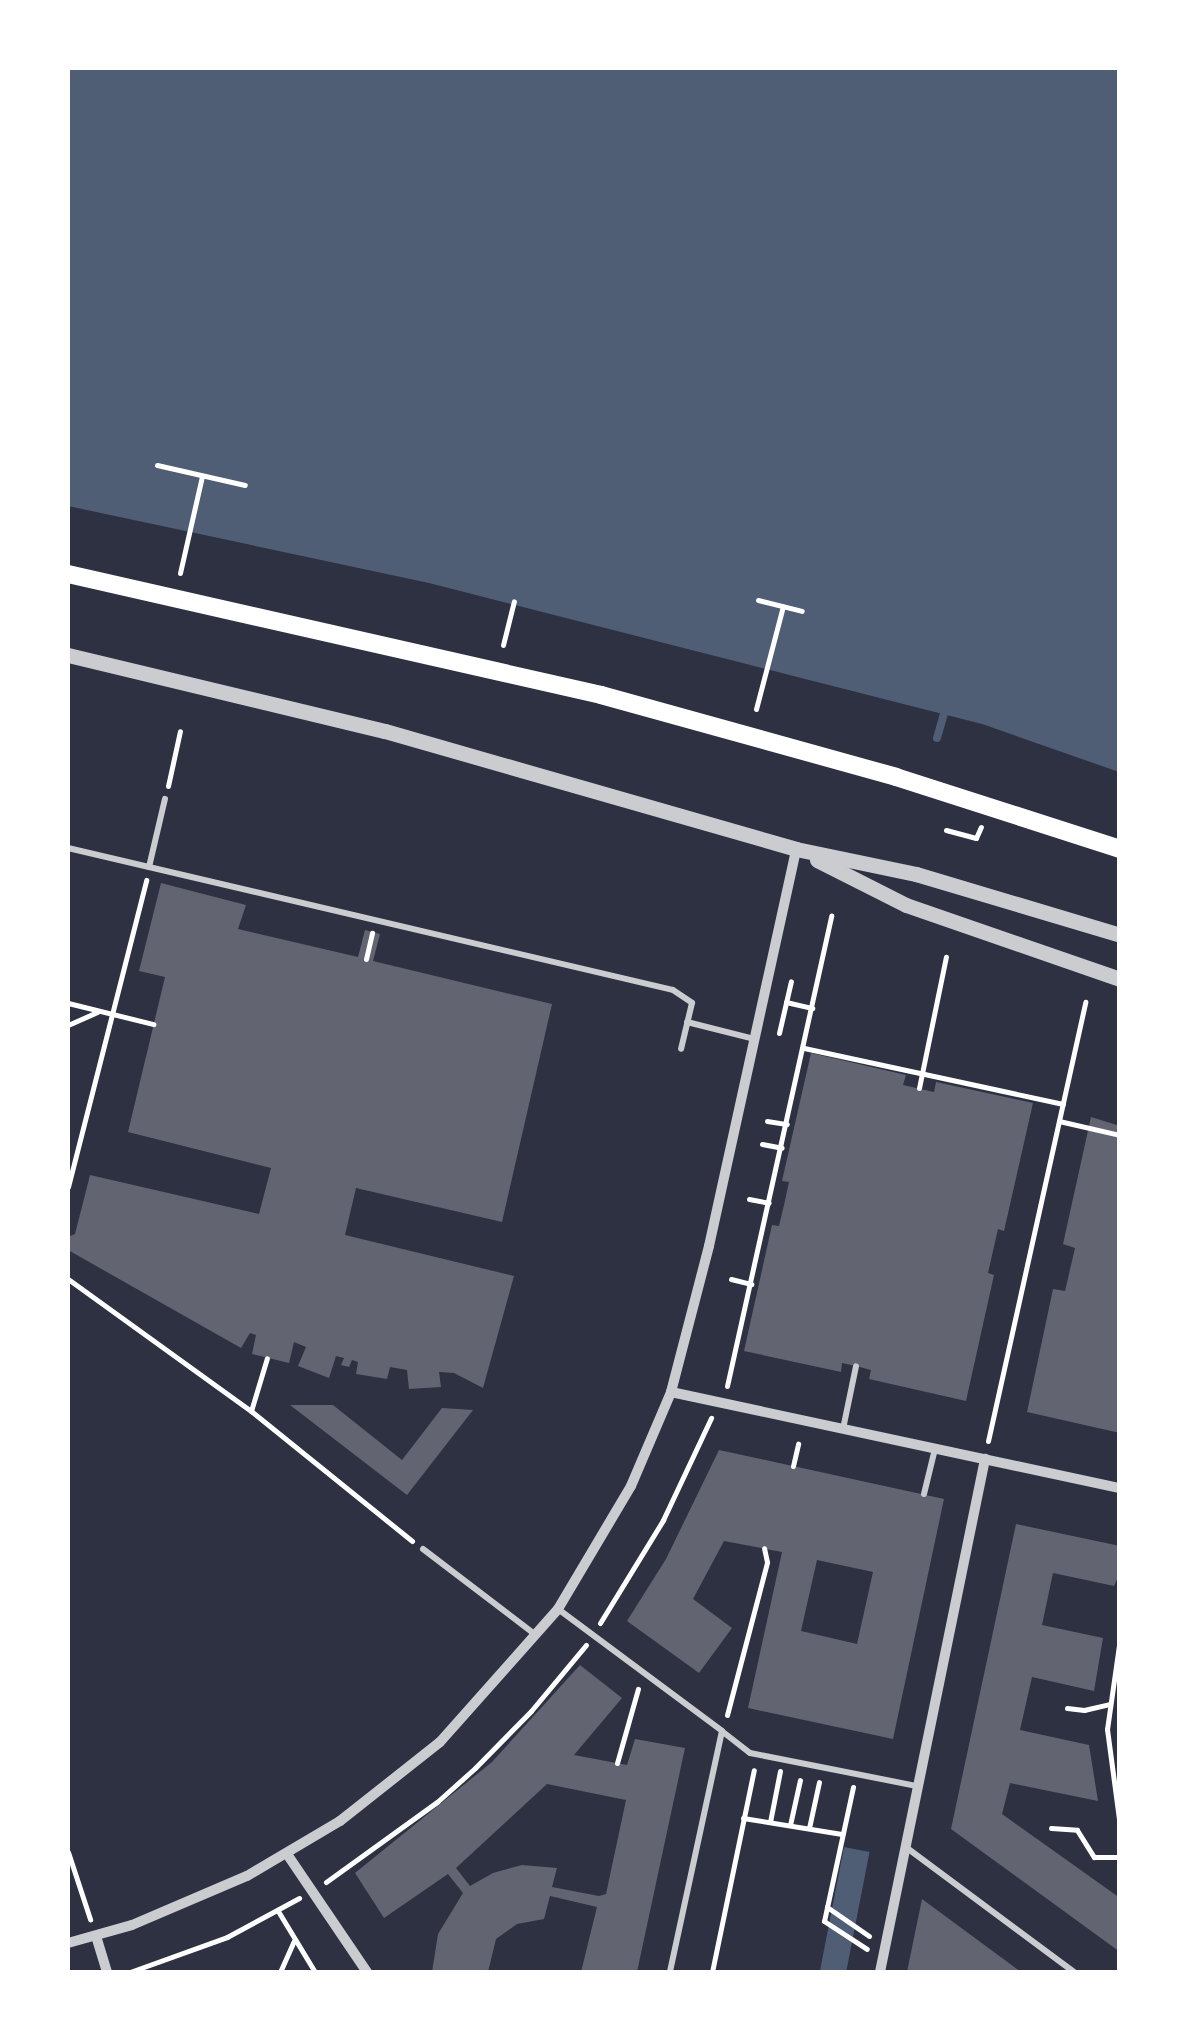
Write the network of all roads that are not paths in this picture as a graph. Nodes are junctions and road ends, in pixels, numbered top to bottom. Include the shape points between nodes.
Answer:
1 (68, 574) edge
2 (68, 655) edge
3 (165, 799) road end
4 (68, 848) edge
5 (1120, 848) edge
6 (796, 849) junction
7 (149, 868) junction
8 (1120, 936) edge
9 (1120, 979) edge
10 (687, 1022) junction
11 (756, 1039) junction
12 (681, 1049) dead end
13 (856, 1366) dead end
14 (671, 1392) junction
15 (842, 1429) junction
16 (935, 1448) junction
17 (986, 1459) junction
18 (1120, 1488) edge
19 (924, 1494) dead end
20 (423, 1549) road end
21 (558, 1609) junction
22 (537, 1636) junction
23 (722, 1731) junction
24 (916, 1786) junction
25 (904, 1846) junction
26 (288, 1854) junction
27 (96, 1936) junction
28 (68, 1943) edge
29 (107, 1972) edge
30 (367, 1972) edge
31 (670, 1972) edge
32 (880, 1972) edge
33 (1074, 1972) edge

1 - 5 main road via 618,700
2 - 6 street via 385,731
3 - 7 lane
4 - 7 lane
6 - 8 street via 916,874
6 - 9 street via 906,905
6 - 11 street
7 - 10 lane via 674,990 692,1003
10 - 11 lane
10 - 12 lane
11 - 14 street
13 - 15 lane
14 - 15 street
14 - 21 street via 624,1500
15 - 16 street
16 - 17 street
16 - 19 lane
17 - 18 street
17 - 24 street
20 - 22 lane
21 - 22 street
21 - 23 lane
22 - 26 street via 393,1783
23 - 24 lane via 757,1754
23 - 31 lane
24 - 25 street
25 - 32 street
25 - 33 lane
26 - 27 street
26 - 30 street
27 - 28 street
27 - 29 street

